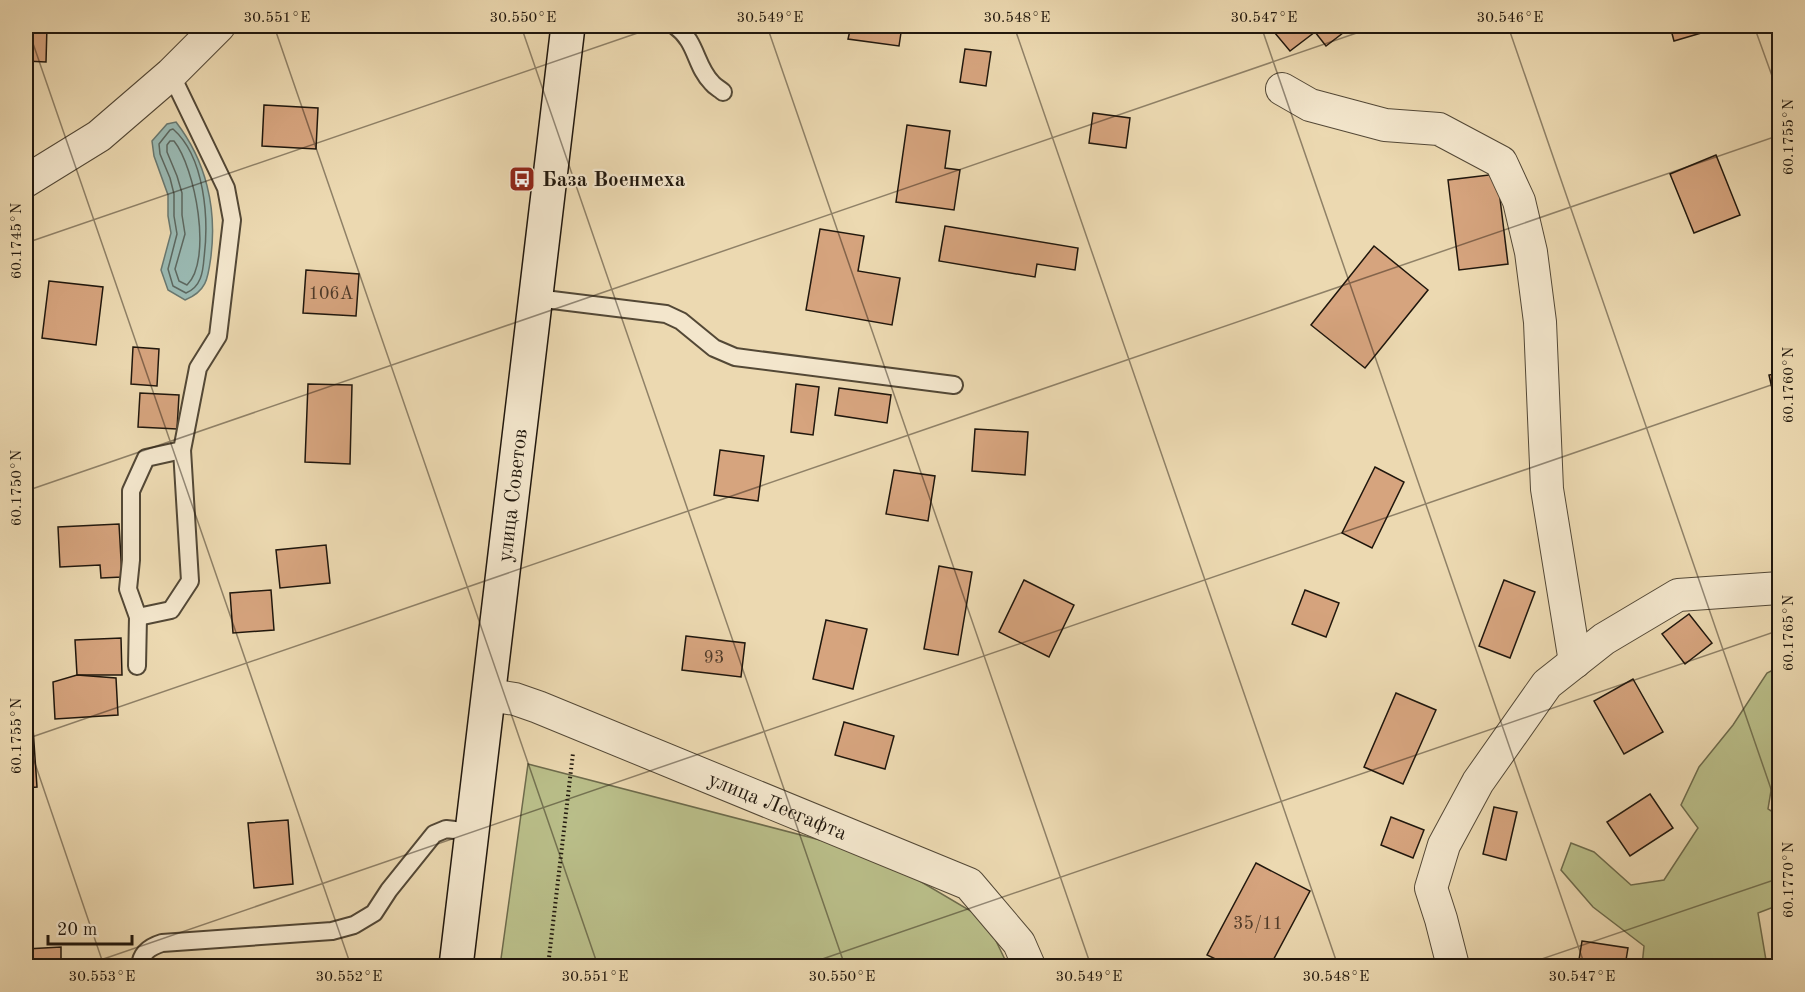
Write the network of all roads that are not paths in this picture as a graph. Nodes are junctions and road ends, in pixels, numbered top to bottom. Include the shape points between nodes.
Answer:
1 (219, 26) edge
2 (568, 26) edge
3 (675, 26) edge
4 (171, 74) junction
5 (1282, 89) dead end
6 (723, 92) dead end
7 (26, 181) edge
8 (536, 298) junction
9 (954, 385) dead end
10 (182, 450) junction
11 (1779, 588) edge
12 (138, 617) junction
13 (1575, 662) junction
14 (137, 666) dead end
15 (489, 695) junction
16 (472, 832) junction
17 (140, 966) edge
18 (456, 966) edge
19 (1029, 966) edge
20 (1454, 966) edge

1 - 4 street
2 - 8 main road, улица Советов
3 - 6 lane via 694,46 711,83
4 - 7 street via 99,136
4 - 10 lane via 226,188 232,220 218,336 198,368
5 - 13 street via 1310,105 1385,124 1439,129 1501,162 1519,201 1531,252 1540,322 1547,489
8 - 9 lane via 666,314 714,348 735,357
8 - 15 main road, улица Советов
10 - 12 lane via 190,581 171,610
10 - 12 lane via 146,458 131,491 128,589
11 - 13 street via 1678,595 1604,639
12 - 14 lane
13 - 20 street via 1546,684 1478,782 1444,845 1431,888
15 - 16 main road, улица Советов
15 - 19 street, улица Лесгафта via 515,699 576,723 969,884 1019,943
16 - 17 lane via 446,830 434,834 374,913 354,925 332,931 162,943 150,947
16 - 18 main road, улица Советов

